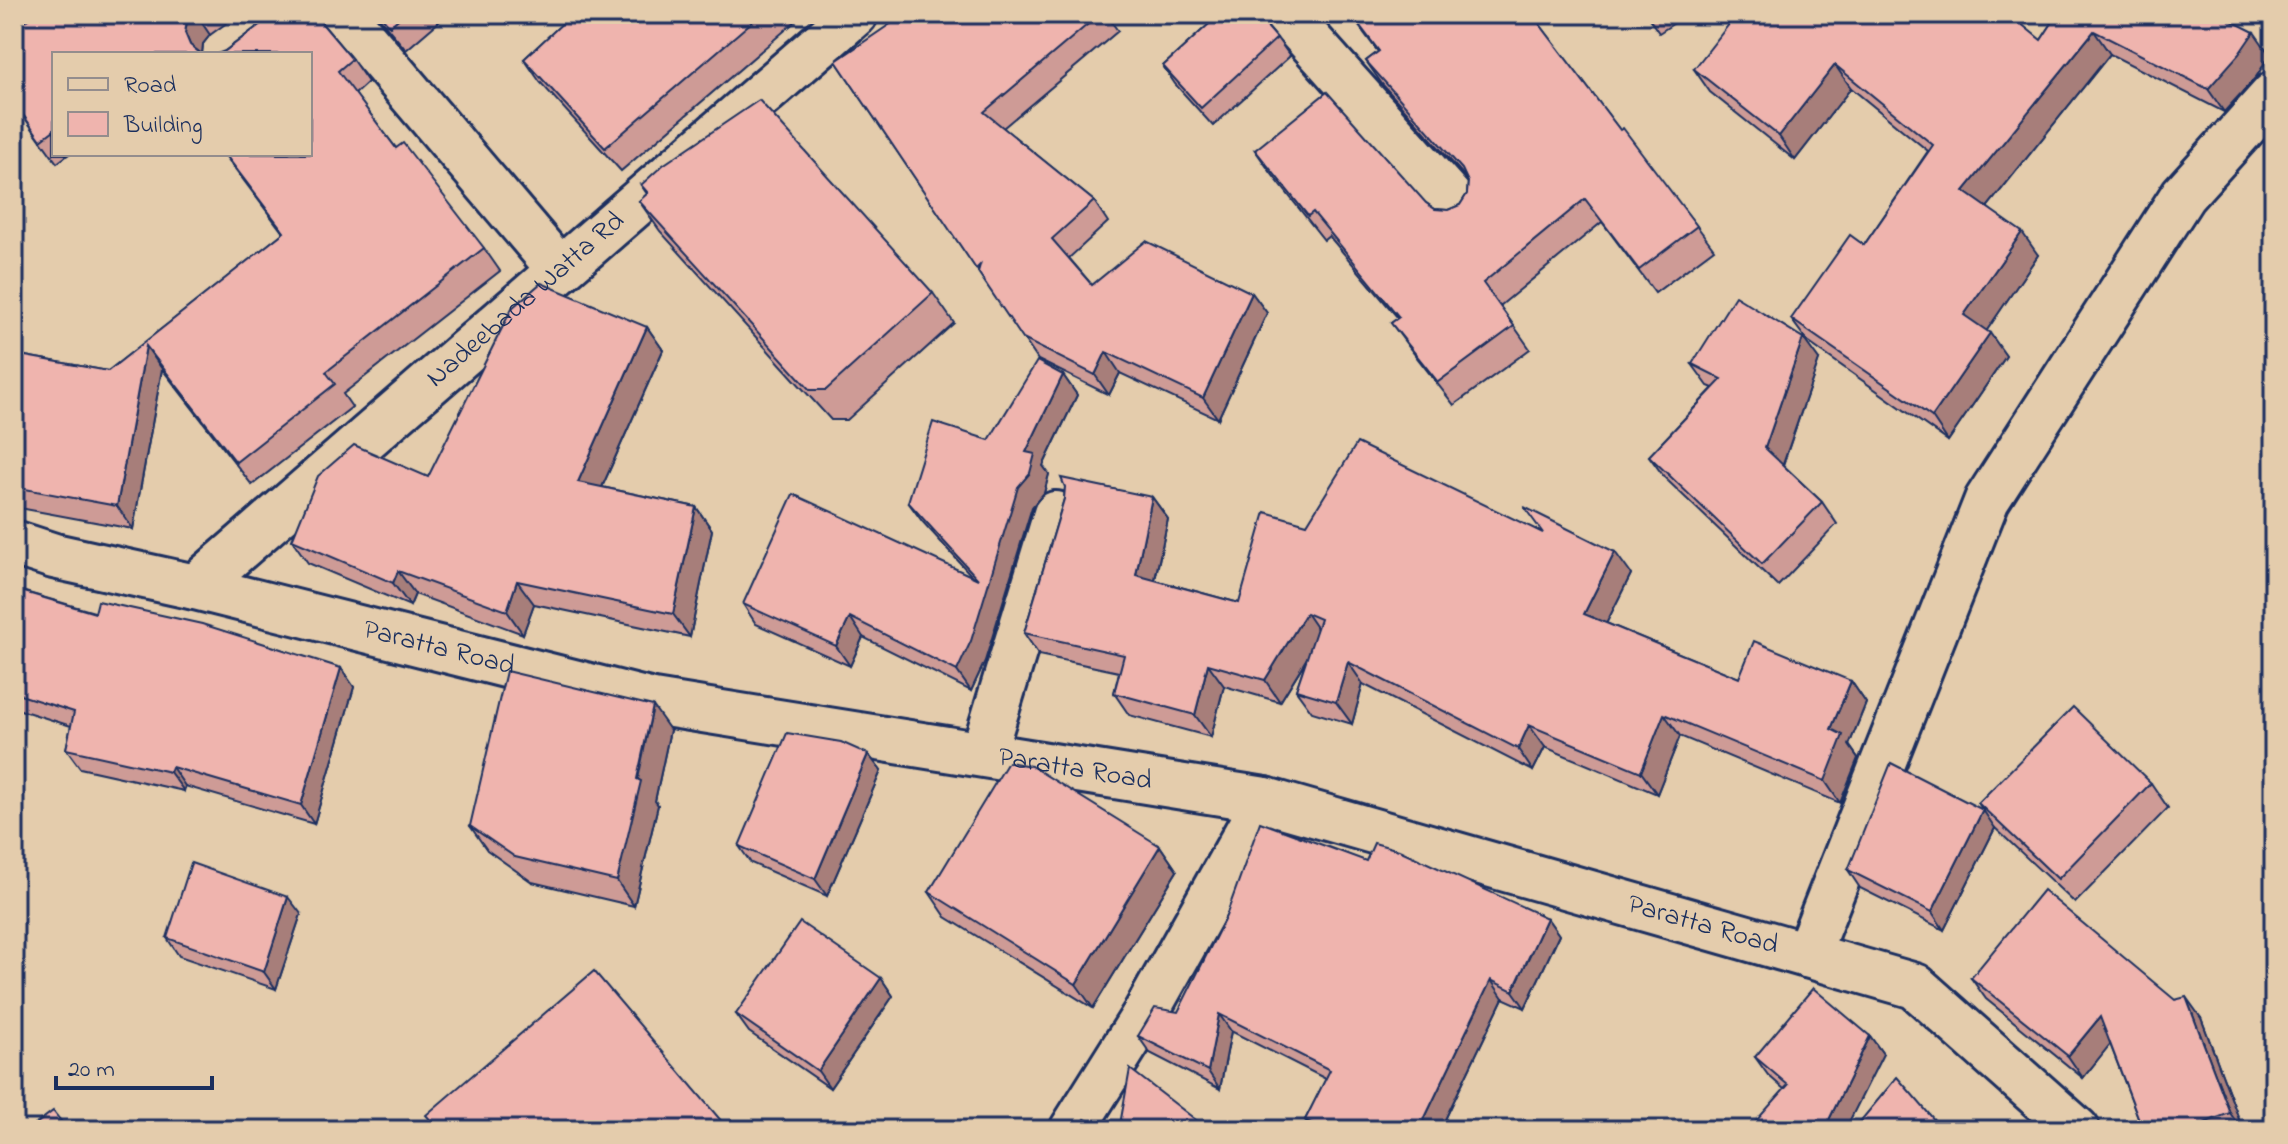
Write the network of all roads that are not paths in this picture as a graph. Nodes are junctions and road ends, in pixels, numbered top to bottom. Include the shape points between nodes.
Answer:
1 (343, 14) edge
2 (855, 14) edge
3 (1286, 14) edge
4 (2274, 94) edge
5 (1460, 209) edge
6 (560, 270) junction
7 (1056, 514) edge
8 (14, 543) edge
9 (195, 587) junction
10 (983, 754) junction
11 (1265, 800) junction
12 (1807, 955) junction
13 (1072, 1130) edge
14 (2077, 1130) edge

1 - 6 street
2 - 6 street, Nadeebada Watta Rd
3 - 5 street
4 - 12 street via 2183,195 1987,500
6 - 9 street, Nadeebada Watta Rd
7 - 10 street
8 - 9 street, Paratta Road
9 - 10 street, Paratta Road via 653,702
10 - 11 street, Paratta Road
11 - 12 street, Paratta Road
11 - 13 street via 1145,1014
12 - 14 street, Paratta Road via 1915,986

